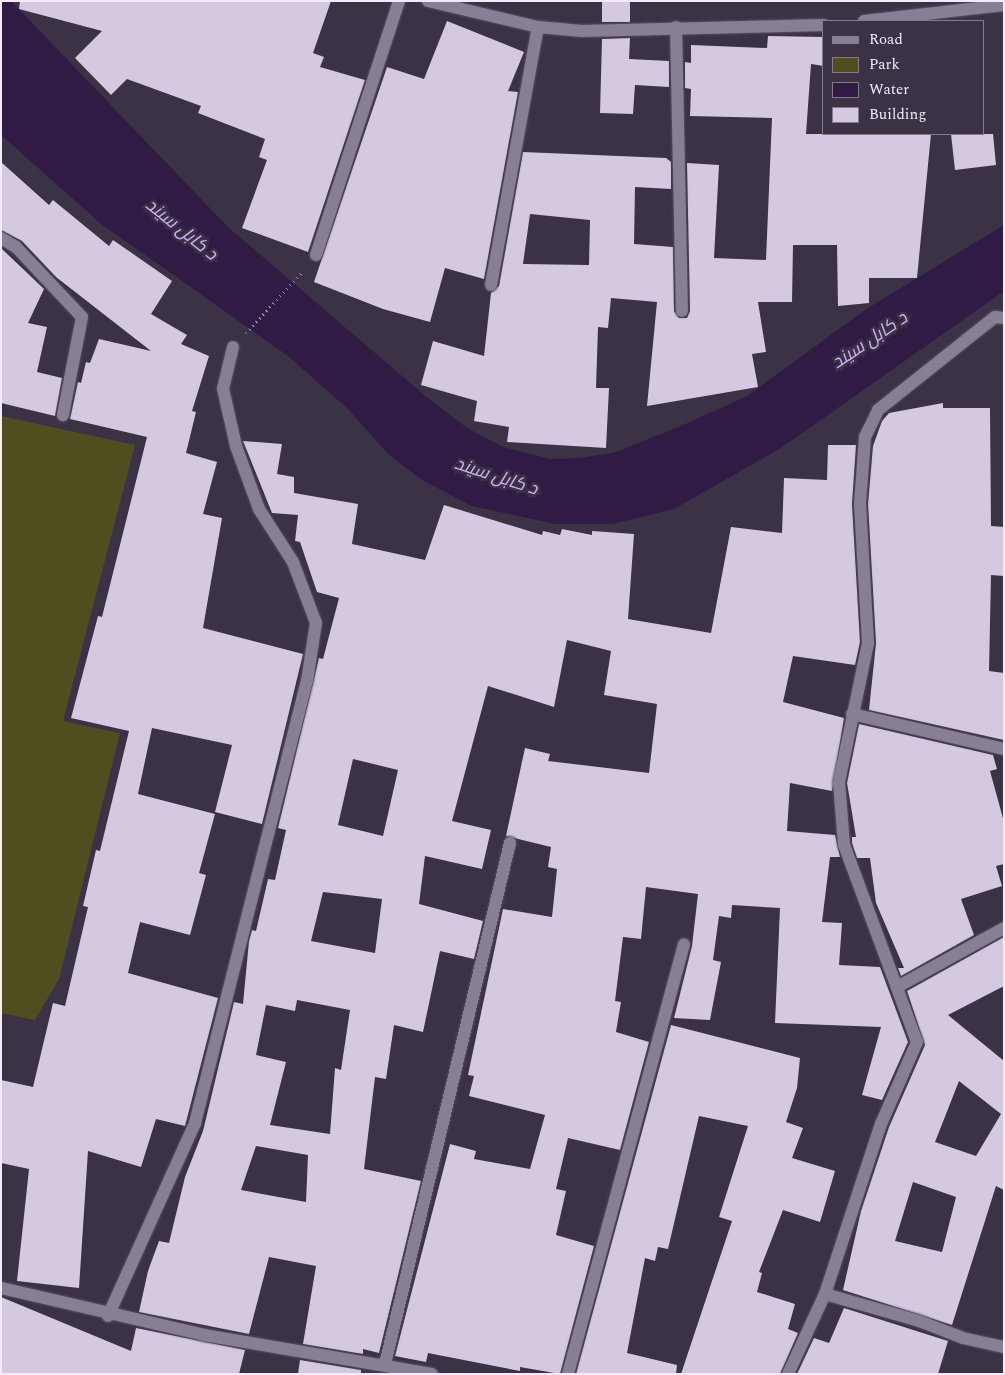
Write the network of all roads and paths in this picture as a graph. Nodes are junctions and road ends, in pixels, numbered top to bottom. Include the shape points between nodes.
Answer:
1 (399, 1) edge
2 (428, 1) edge
3 (1003, 4) edge
4 (975, 16) edge
5 (886, 20) edge
6 (822, 25) edge
7 (538, 27) junction
8 (676, 27) junction
9 (1, 238) edge
10 (316, 256) joint
11 (491, 285) dead end
12 (682, 311) dead end
13 (1004, 318) edge
14 (233, 348) joint
15 (63, 415) dead end
16 (852, 714) junction
17 (1004, 748) edge
18 (510, 843) dead end
19 (1004, 928) edge
20 (684, 944) dead end
21 (898, 987) junction
22 (1, 1288) edge
23 (825, 1294) junction
24 (108, 1316) junction
25 (1004, 1347) edge
26 (385, 1364) junction
27 (432, 1374) edge
28 (568, 1374) edge
29 (788, 1374) edge

1 - 10 street
2 - 7 street
3 - 4 street
4 - 5 street
6 - 8 street
7 - 8 street via 582,31
7 - 11 street
8 - 12 street
9 - 15 street via 55,286 82,317
10 - 14 path
13 - 16 street via 995,316 878,410 865,437 860,504 868,644
14 - 24 street via 223,389 236,446 259,509 293,562 316,623 307,681 194,1123
16 - 17 street
16 - 21 street via 839,782 844,845
18 - 26 street
19 - 21 street
20 - 28 street
21 - 23 street via 917,1042 881,1124
22 - 24 street
23 - 25 street via 920,1321 963,1338
23 - 29 street
24 - 26 street
26 - 27 street

